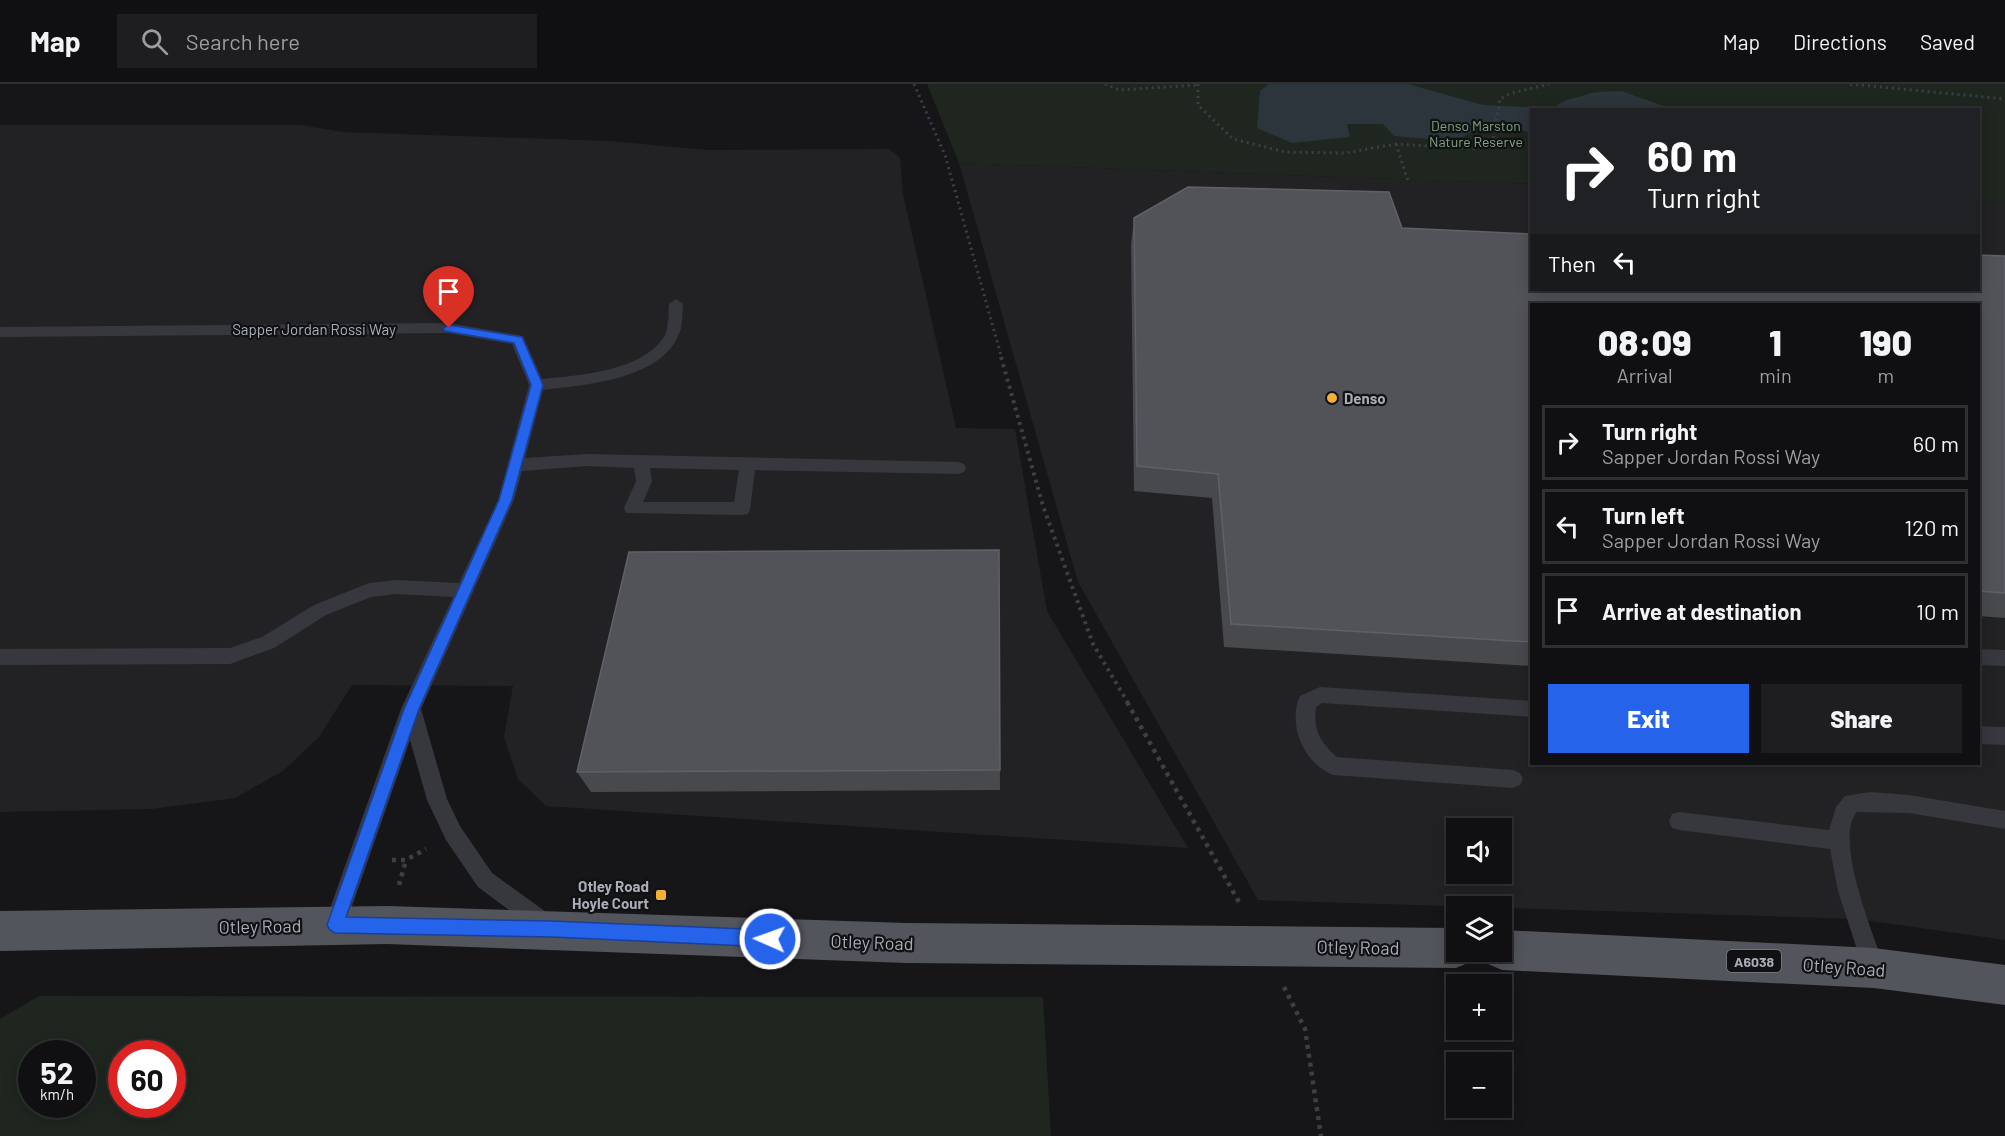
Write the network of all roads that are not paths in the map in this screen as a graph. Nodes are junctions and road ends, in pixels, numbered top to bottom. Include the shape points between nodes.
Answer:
1 (676, 304) dead end
2 (0, 332) edge
3 (537, 385) junction
4 (641, 462) junction
5 (748, 464) junction
6 (516, 465) junction
7 (958, 468) dead end
8 (466, 591) junction
9 (0, 657) edge
10 (1980, 657) edge
11 (2005, 658) edge
12 (411, 709) junction
13 (1530, 709) edge
14 (1980, 735) edge
15 (2005, 736) edge
16 (1513, 779) dead end
17 (2005, 820) edge
18 (1679, 821) dead end
19 (1840, 841) junction
20 (335, 925) junction
21 (552, 929) junction
22 (0, 931) edge
23 (1446, 948) edge
24 (1512, 950) edge
25 (1874, 968) junction
26 (2005, 985) edge

1 - 3 lane via 671,338 644,363 600,377
2 - 3 lane, Sapper Jordan Rossi Way via 449,328 518,340
3 - 6 lane
4 - 5 lane
4 - 5 lane via 644,481 632,508 742,509
4 - 6 lane via 588,460
5 - 7 lane
6 - 8 lane via 506,500
8 - 9 lane via 396,587 369,590 320,610 268,643 230,656
8 - 12 lane
10 - 11 lane
12 - 20 lane
12 - 21 lane via 437,800 453,833 485,880
13 - 16 lane via 1320,695 1307,702 1304,720 1308,740 1333,766
14 - 15 lane
17 - 19 lane via 1872,801 1852,803 1843,814
18 - 19 lane
19 - 25 lane via 1843,874
20 - 21 main road, Otley Road
20 - 22 main road, Otley Road
21 - 23 main road, Otley Road via 907,943
24 - 25 main road, Otley Road / A6038
25 - 26 main road, Otley Road / A6038

